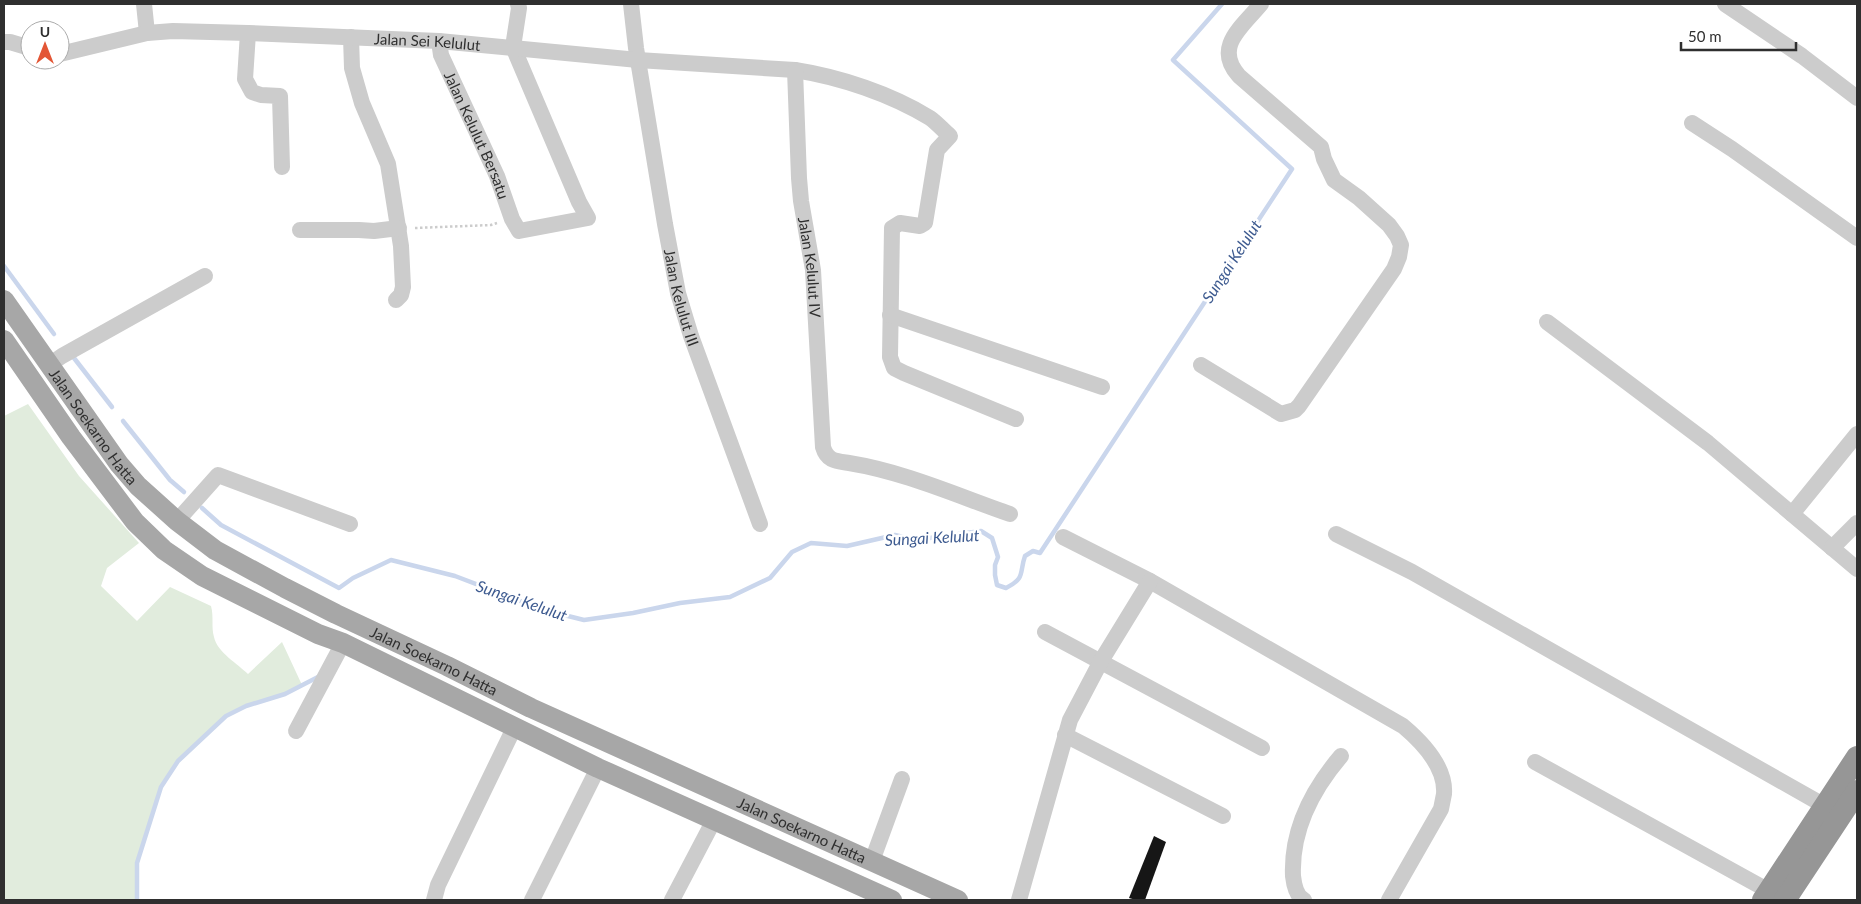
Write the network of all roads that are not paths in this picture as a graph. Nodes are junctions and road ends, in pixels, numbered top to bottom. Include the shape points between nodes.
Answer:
1 (144, 4) edge
2 (518, 4) edge
3 (631, 4) edge
4 (1261, 4) edge
5 (1725, 4) edge
6 (147, 33) junction
7 (248, 33) junction
8 (351, 37) junction
9 (439, 41) junction
10 (4, 42) edge
11 (20, 45) edge
12 (513, 47) junction
13 (70, 52) edge
14 (638, 60) junction
15 (795, 70) junction
16 (1857, 98) edge
17 (1692, 123) dead end
18 (282, 167) dead end
19 (398, 228) junction
20 (300, 230) dead end
21 (1857, 238) edge
22 (205, 276) dead end
23 (4, 300) edge
24 (396, 300) dead end
25 (890, 315) junction
26 (1547, 322) dead end
27 (4, 340) edge
28 (49, 365) junction
29 (1200, 365) dead end
30 (1102, 387) dead end
31 (1016, 419) dead end
32 (1857, 434) edge
33 (1010, 514) dead end
34 (1792, 514) junction
35 (177, 521) junction
36 (1857, 523) edge
37 (350, 524) dead end
38 (760, 524) dead end
39 (1336, 534) dead end
40 (1063, 536) dead end
41 (1832, 548) junction
42 (1857, 569) edge
43 (1150, 581) junction
44 (1045, 632) dead end
45 (343, 643) junction
46 (1101, 661) junction
47 (515, 726) junction
48 (296, 731) dead end
49 (1065, 736) junction
50 (1262, 748) dead end
51 (1341, 756) dead end
52 (1857, 757) edge
53 (1535, 762) dead end
54 (598, 768) junction
55 (902, 779) dead end
56 (1857, 791) edge
57 (1825, 806) junction
58 (1223, 816) dead end
59 (714, 820) junction
60 (820, 838) junction
61 (872, 861) junction
62 (809, 863) junction
63 (1772, 897) edge
64 (434, 900) edge
65 (532, 900) edge
66 (672, 900) edge
67 (892, 900) edge
68 (958, 900) edge
69 (1019, 900) edge
70 (1304, 900) edge
71 (1389, 900) edge

1 - 6 street
2 - 12 street
3 - 14 street, Jalan Kelulut III
4 - 29 street via 1228,47 1231,66 1321,147 1334,180 1389,225 1401,245 1399,257 1346,340 1295,410 1281,414
5 - 16 street
6 - 7 street, Jalan Sei Kelulut
6 - 13 street, Jalan Sei Kelulut
7 - 8 street, Jalan Sei Kelulut
7 - 18 street via 246,79 252,92 280,96
8 - 9 street, Jalan Sei Kelulut
8 - 19 street via 352,68 362,103 388,164
9 - 12 street, Jalan Sei Kelulut
9 - 12 street, Jalan Kelulut Bersatu via 442,55 497,176 515,225 588,218
10 - 11 street
12 - 14 street, Jalan Sei Kelulut
14 - 15 street, Jalan Sei Kelulut
14 - 38 street, Jalan Kelulut III via 678,293
15 - 25 street, Jalan Sei Kelulut via 882,94 930,119 950,136 937,150 925,223 920,226 900,223 892,228
15 - 33 street, Jalan Kelulut IV via 799,178 813,270 825,453 831,460 878,468
17 - 21 street
19 - 20 street via 374,231
19 - 24 street via 403,287
22 - 28 street
23 - 28 main road, Jalan Soekarno Hatta
25 - 30 street
25 - 31 street via 890,357 894,368
26 - 34 street via 1708,443
27 - 45 main road, Jalan Soekarno Hatta via 130,515 164,550 202,576 318,634
28 - 35 main road, Jalan Soekarno Hatta via 118,464
32 - 34 street
34 - 41 street
35 - 37 street via 218,475
35 - 60 main road, Jalan Soekarno Hatta via 215,550 336,614 531,708
36 - 41 street
39 - 57 street via 1412,572
40 - 43 street
41 - 42 street
43 - 46 street
43 - 71 street via 1403,726 1421,742 1440,772 1444,792 1441,809
44 - 46 street
45 - 47 main road, Jalan Soekarno Hatta
45 - 48 street
46 - 49 street
46 - 50 street
47 - 54 main road, Jalan Soekarno Hatta
47 - 64 street via 438,885
49 - 58 street
49 - 69 street
51 - 70 street via 1323,777 1297,835 1294,885
52 - 57 highway
53 - 63 street
54 - 59 main road, Jalan Soekarno Hatta
54 - 65 street
55 - 61 street
56 - 63 highway
57 - 63 highway
59 - 62 main road, Jalan Soekarno Hatta
59 - 66 street
60 - 61 main road, Jalan Soekarno Hatta
60 - 62 main road
61 - 68 main road, Jalan Soekarno Hatta
62 - 67 main road, Jalan Soekarno Hatta

